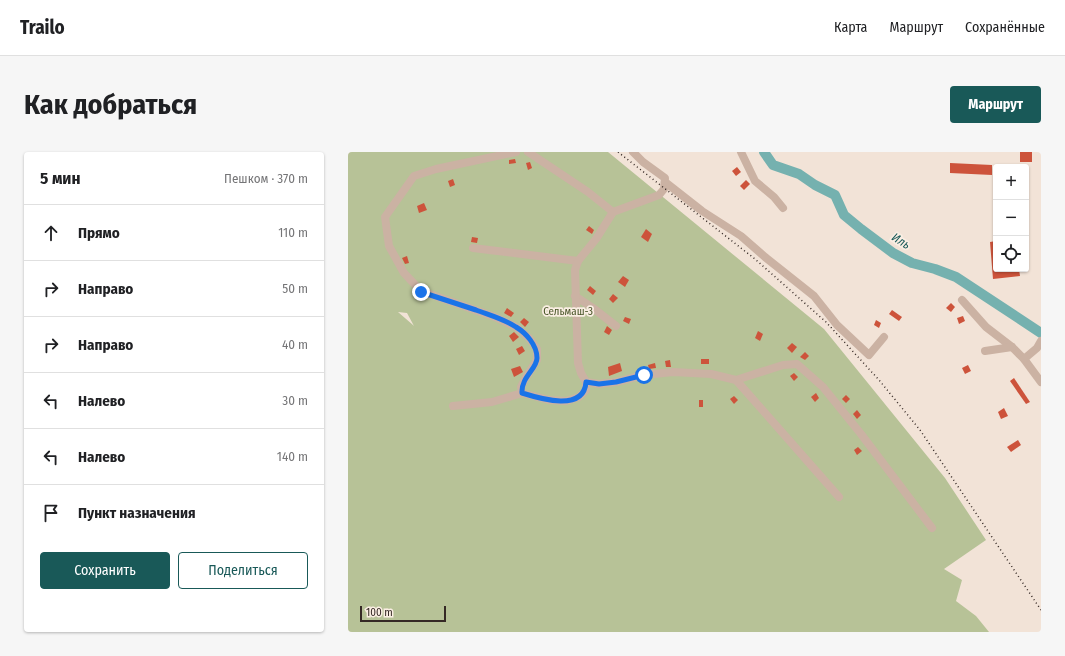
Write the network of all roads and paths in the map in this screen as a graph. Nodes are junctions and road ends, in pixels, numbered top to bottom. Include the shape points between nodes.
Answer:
1 (516, 152) edge
2 (528, 152) edge
3 (633, 152) edge
4 (741, 152) edge
5 (665, 182) junction
6 (783, 208) dead end
7 (613, 212) junction
8 (473, 248) dead end
9 (578, 261) junction
10 (575, 296) junction
11 (962, 300) dead end
12 (616, 326) dead end
13 (884, 337) dead end
14 (1041, 341) edge
15 (1012, 347) junction
16 (985, 351) dead end
17 (1024, 359) junction
18 (736, 380) junction
19 (586, 382) junction
20 (1041, 382) edge
21 (522, 393) junction
22 (453, 406) dead end
23 (839, 497) dead end
24 (932, 528) dead end

1 - 21 street via 414,176 385,217 389,246 404,274 421,292 495,317 516,327 529,338 537,349 537,360 521,387
2 - 7 street
3 - 5 street via 665,178
4 - 6 street via 755,180
5 - 7 street via 664,189 659,195
5 - 13 street via 702,211 741,236 814,296 837,325 869,355
7 - 9 street
8 - 9 street
9 - 10 street via 575,270
10 - 12 street
10 - 19 street via 578,363
11 - 15 street via 986,327
14 - 17 street
15 - 16 street
15 - 17 street
17 - 20 street
18 - 19 street via 711,374 673,372 599,384
18 - 23 street
18 - 24 street via 783,365 797,364 823,388 861,434
19 - 21 street via 586,390 579,397 566,401 549,400
21 - 22 street via 492,402

